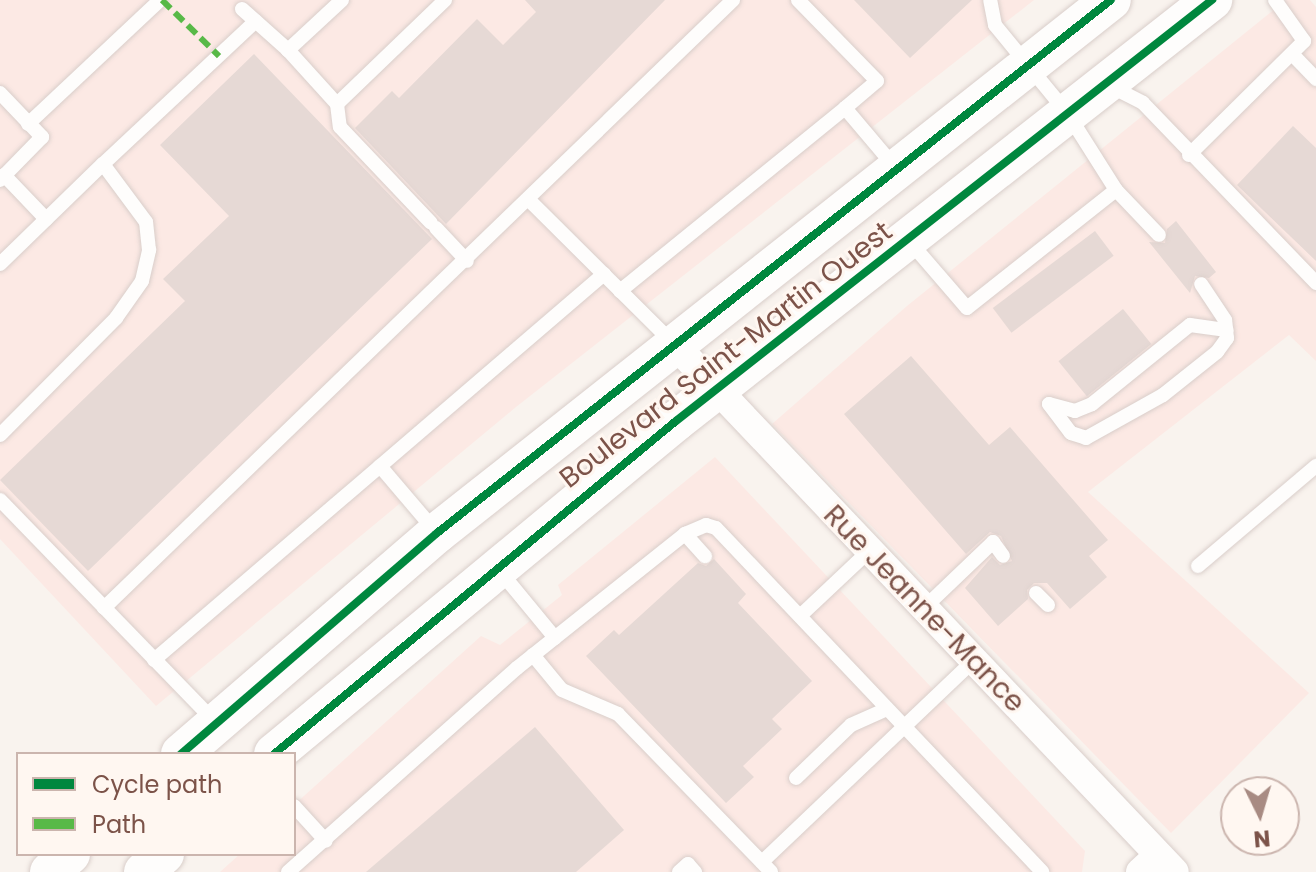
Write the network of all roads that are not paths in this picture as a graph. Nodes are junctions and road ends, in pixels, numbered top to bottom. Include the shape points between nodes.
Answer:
1 (160, 0) edge
2 (342, 0) edge
3 (445, 0) edge
4 (733, 0) edge
5 (798, 0) edge
6 (990, 0) edge
7 (1111, 0) edge
8 (1212, 0) edge
9 (1275, 0) edge
10 (242, 9) dead end
11 (256, 21) junction
12 (1310, 45) edge
13 (288, 50) junction
14 (1292, 54) junction
15 (1027, 66) junction
16 (1316, 79) edge
17 (1106, 84) junction
18 (0, 93) edge
19 (337, 104) junction
20 (845, 108) junction
21 (1068, 114) junction
22 (28, 124) junction
23 (1189, 155) junction
24 (103, 164) junction
25 (897, 169) junction
26 (2, 178) edge
27 (1116, 190) junction
28 (530, 201) junction
29 (46, 219) junction
30 (1159, 235) dead end
31 (907, 239) junction
32 (467, 261) junction
33 (0, 264) edge
34 (604, 274) junction
35 (1316, 283) edge
36 (1201, 284) dead end
37 (620, 291) junction
38 (1227, 330) junction
39 (675, 345) junction
40 (716, 390) junction
41 (0, 435) edge
42 (380, 466) junction
43 (1316, 466) edge
44 (0, 500) edge
45 (437, 533) junction
46 (685, 534) junction
47 (869, 551) junction
48 (705, 556) dead end
49 (1003, 556) dead end
50 (497, 566) junction
51 (1198, 566) dead end
52 (1036, 593) dead end
53 (1048, 605) dead end
54 (104, 608) junction
55 (923, 609) junction
56 (800, 616) junction
57 (555, 638) junction
58 (533, 655) junction
59 (154, 660) junction
60 (973, 661) junction
61 (887, 709) junction
62 (216, 723) junction
63 (905, 728) junction
64 (183, 752) edge
65 (276, 752) edge
66 (796, 778) dead end
67 (296, 808) edge
68 (326, 841) junction
69 (68, 856) edge
70 (162, 856) edge
71 (1158, 866) edge
72 (766, 867) edge
73 (50, 872) edge
74 (144, 872) edge
75 (288, 872) edge
76 (679, 872) edge
77 (695, 872) edge
78 (1042, 872) edge

1 - 22 lane
2 - 13 lane
3 - 19 lane
4 - 28 lane
5 - 20 lane via 877,81
6 - 15 lane via 995,25
7 - 15 main road, Boulevard Saint-Martin Ouest
8 - 17 main road, Boulevard Saint-Martin Ouest
9 - 12 lane
10 - 11 lane
11 - 13 lane
11 - 24 lane
12 - 14 lane
13 - 19 lane
14 - 16 lane
14 - 23 lane
15 - 21 lane
15 - 25 main road, Boulevard Saint-Martin Ouest
17 - 21 main road, Boulevard Saint-Martin Ouest
17 - 23 lane via 1143,103
18 - 22 lane
19 - 32 lane via 340,127
20 - 25 lane
20 - 37 lane
21 - 27 lane
21 - 31 main road, Boulevard Saint-Martin Ouest
22 - 26 lane via 42,137
23 - 35 lane
24 - 29 lane
24 - 41 lane via 146,222 149,250 142,281 116,318
25 - 39 main road, Boulevard Saint-Martin Ouest
26 - 29 lane
27 - 30 lane
27 - 31 lane via 967,308
28 - 32 lane
28 - 34 lane
29 - 33 lane
31 - 40 main road, Boulevard Saint-Martin Ouest
32 - 54 lane
34 - 37 lane
34 - 42 lane
36 - 38 lane
37 - 39 lane
38 - 38 lane via 1217,352 1163,395 1096,436 1071,433 1049,404 1075,411 1092,404 1181,330 1196,324
39 - 40 street, Rue Jeanne-Mance
39 - 45 main road, Boulevard Saint-Martin Ouest
40 - 47 street, Rue Jeanne-Mance
40 - 50 main road, Boulevard Saint-Martin Ouest
42 - 45 lane
42 - 59 lane
43 - 51 lane
44 - 54 lane
45 - 62 main road, Boulevard Saint-Martin Ouest
46 - 48 lane
46 - 56 lane via 706,525 716,528
46 - 57 lane
47 - 55 street, Rue Jeanne-Mance
47 - 56 lane
49 - 55 lane via 993,542
50 - 57 lane
50 - 65 main road, Boulevard Saint-Martin Ouest
52 - 53 lane
54 - 59 lane
55 - 60 street, Rue Jeanne-Mance
56 - 61 lane
57 - 58 lane
58 - 68 lane
58 - 72 lane via 562,690 618,714
59 - 62 lane
60 - 63 lane
60 - 71 street, Rue Jeanne-Mance
61 - 63 lane
61 - 66 lane via 851,725
62 - 64 main road, Boulevard Saint-Martin Ouest
63 - 72 lane
63 - 78 lane
67 - 68 lane
68 - 75 lane
69 - 73 main road
70 - 74 main road
76 - 77 lane via 688,864

